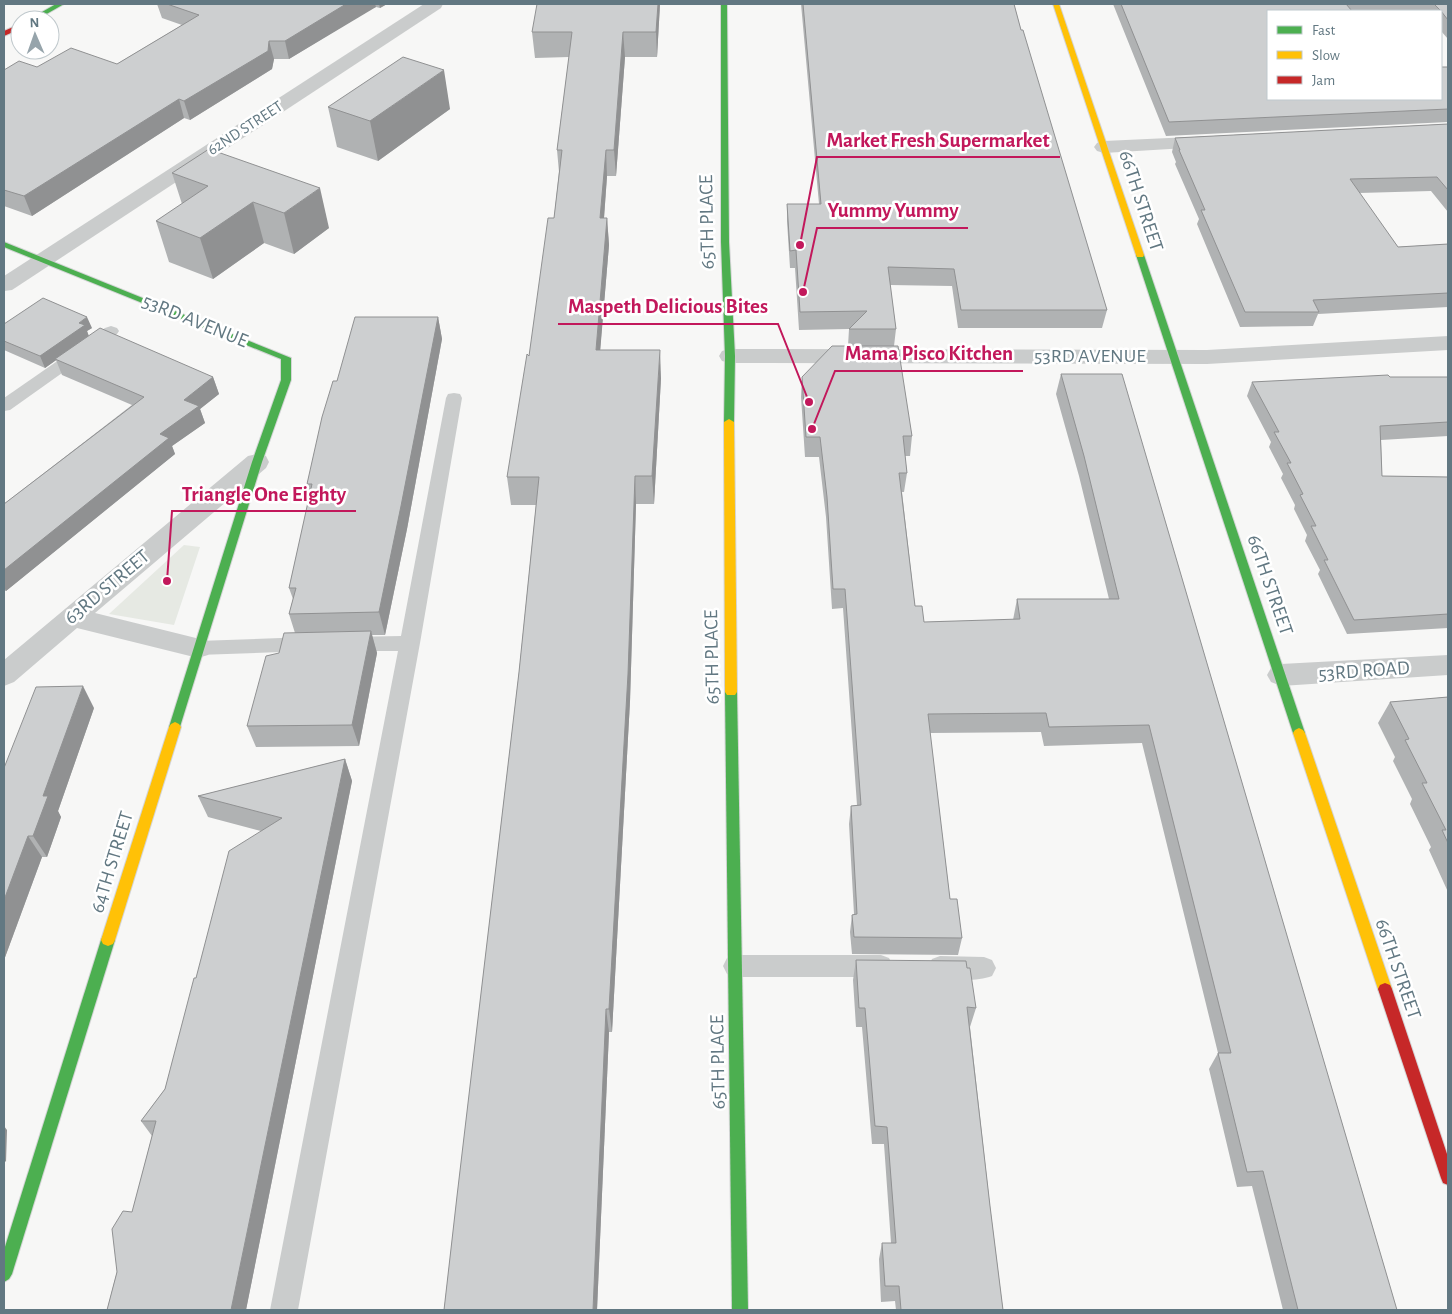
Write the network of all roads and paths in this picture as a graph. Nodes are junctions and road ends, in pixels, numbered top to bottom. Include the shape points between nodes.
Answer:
1 (62, 4) edge
2 (435, 4) edge
3 (724, 4) edge
4 (1056, 4) edge
5 (50, 10) edge
6 (1225, 141) edge
7 (1104, 147) junction
8 (4, 244) edge
9 (42, 260) junction
10 (4, 285) edge
11 (111, 331) edge
12 (1448, 343) edge
13 (730, 356) junction
14 (1173, 356) junction
15 (454, 398) dead end
16 (4, 406) edge
17 (257, 462) junction
18 (72, 617) junction
19 (410, 643) junction
20 (198, 648) junction
21 (1448, 665) edge
22 (4, 674) edge
23 (1280, 676) junction
24 (735, 966) junction
25 (984, 968) dead end
26 (1448, 1178) edge
27 (4, 1274) edge
28 (284, 1310) edge
29 (740, 1310) edge

1 - 5 street
2 - 9 street, 62ND STREET
3 - 13 street, 65TH PLACE via 725,242
4 - 7 street, 66TH STREET
6 - 7 street
7 - 14 street, 66TH STREET
8 - 9 street, 53RD AVENUE
9 - 10 street, 62ND STREET
9 - 17 street, 53RD AVENUE via 286,358 286,380
11 - 16 lane
12 - 14 street, 53RD AVENUE via 1237,356
13 - 14 street, 53RD AVENUE
13 - 24 street, 65TH PLACE
14 - 23 street, 66TH STREET
15 - 19 lane
17 - 18 street, 63RD STREET
17 - 20 street, 64TH STREET
18 - 20 street
18 - 22 street, 63RD STREET
19 - 20 lane
19 - 28 lane
20 - 27 street, 64TH STREET
21 - 23 street, 53RD ROAD
23 - 26 street, 66TH STREET
24 - 25 lane
24 - 29 street, 65TH PLACE

